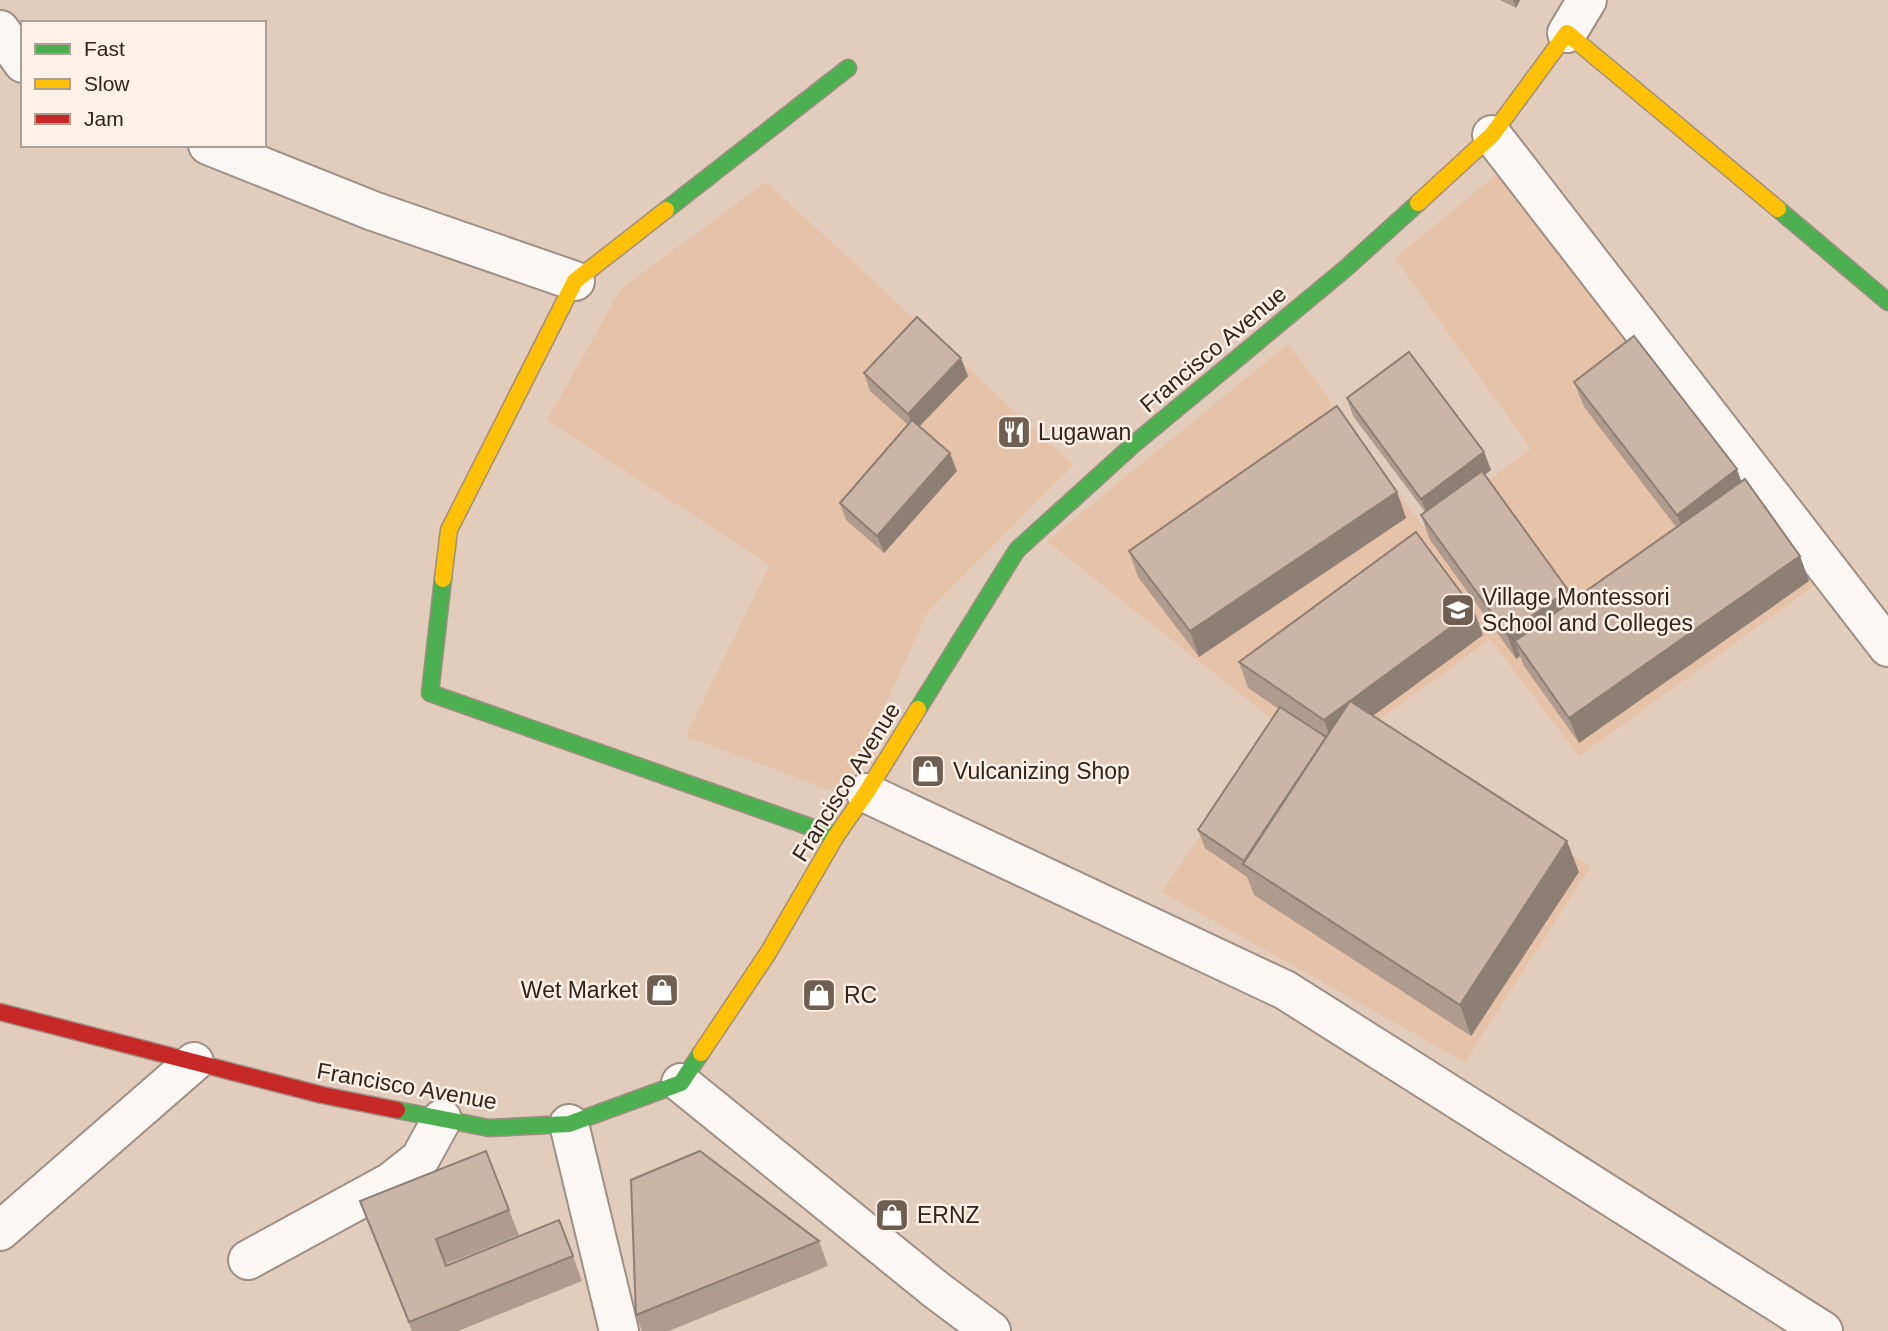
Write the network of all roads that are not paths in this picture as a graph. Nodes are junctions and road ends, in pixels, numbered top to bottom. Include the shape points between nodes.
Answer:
1 (1587, 0) edge
2 (0, 30) edge
3 (1567, 33) junction
4 (21, 60) edge
5 (848, 68) dead end
6 (1492, 135) junction
7 (213, 147) edge
8 (576, 281) junction
9 (1888, 302) edge
10 (1888, 647) edge
11 (866, 793) junction
12 (836, 836) junction
13 (0, 1012) edge
14 (194, 1062) junction
15 (681, 1083) junction
16 (442, 1119) junction
17 (569, 1124) junction
18 (0, 1231) edge
19 (248, 1259) dead end
20 (619, 1331) edge
21 (991, 1331) edge
22 (1823, 1331) edge

1 - 3 street
2 - 4 street
3 - 6 street, Francisco Avenue
3 - 9 street
5 - 8 street
6 - 10 street
6 - 11 street, Francisco Avenue via 1345,269 1134,444 1017,550
7 - 8 street via 373,211
8 - 12 street via 449,530 430,693
11 - 12 street, Francisco Avenue
11 - 22 street via 1285,990
12 - 15 street, Francisco Avenue via 768,953
13 - 14 street, Francisco Avenue
14 - 16 street, Francisco Avenue via 322,1096
14 - 18 street
15 - 17 street, Francisco Avenue
15 - 21 street
16 - 17 street, Francisco Avenue via 489,1128
16 - 19 street via 420,1158 391,1182
17 - 20 street

